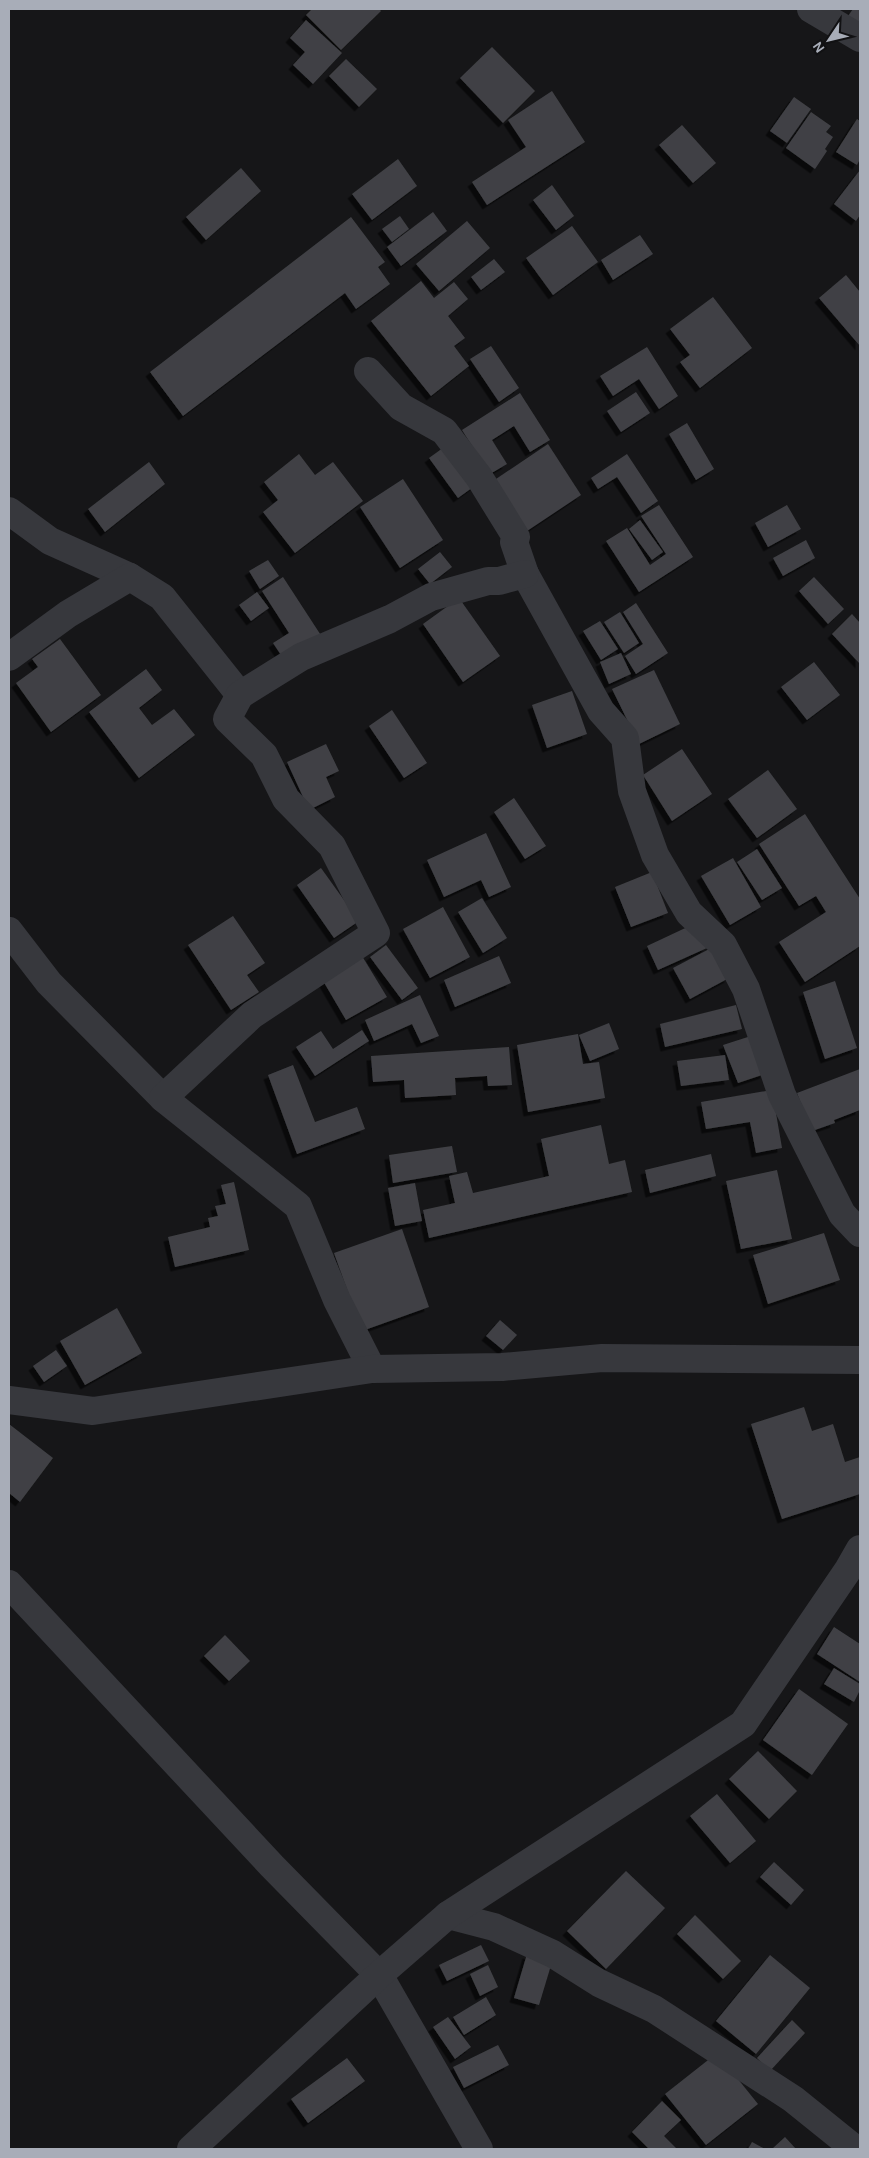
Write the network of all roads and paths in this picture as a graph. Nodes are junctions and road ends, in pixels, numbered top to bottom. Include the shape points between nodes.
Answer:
1 (811, 9) edge
2 (860, 38) edge
3 (368, 371) dead end
4 (9, 511) edge
5 (525, 574) junction
6 (130, 577) junction
7 (9, 657) edge
8 (240, 695) junction
9 (9, 931) edge
10 (162, 1098) junction
11 (860, 1233) edge
12 (860, 1360) edge
13 (372, 1369) junction
14 (9, 1400) edge
15 (860, 1549) edge
16 (9, 1584) edge
17 (448, 1915) junction
18 (379, 1975) junction
19 (191, 2149) edge
20 (479, 2149) edge
21 (855, 2149) edge

1 - 2 street
3 - 5 street via 402,407 444,431 450,438 516,537 514,542
4 - 6 street via 50,541
5 - 8 street via 431,597 390,619 301,657
5 - 11 street via 600,711 625,738 632,790 655,855 689,912 723,945 746,989 782,1095 842,1214
6 - 7 street via 68,614
6 - 8 street via 162,598
8 - 10 street via 227,719 264,755 286,799 332,846 376,933 252,1015
9 - 10 street via 49,982
10 - 13 street via 298,1206 337,1300
12 - 13 street via 602,1358 502,1367
13 - 14 street via 94,1411
15 - 17 street via 743,1724
16 - 18 street via 272,1866
17 - 18 street
17 - 21 street via 494,1927 553,1954 599,1983 654,2009 792,2099
18 - 19 street
18 - 20 street

